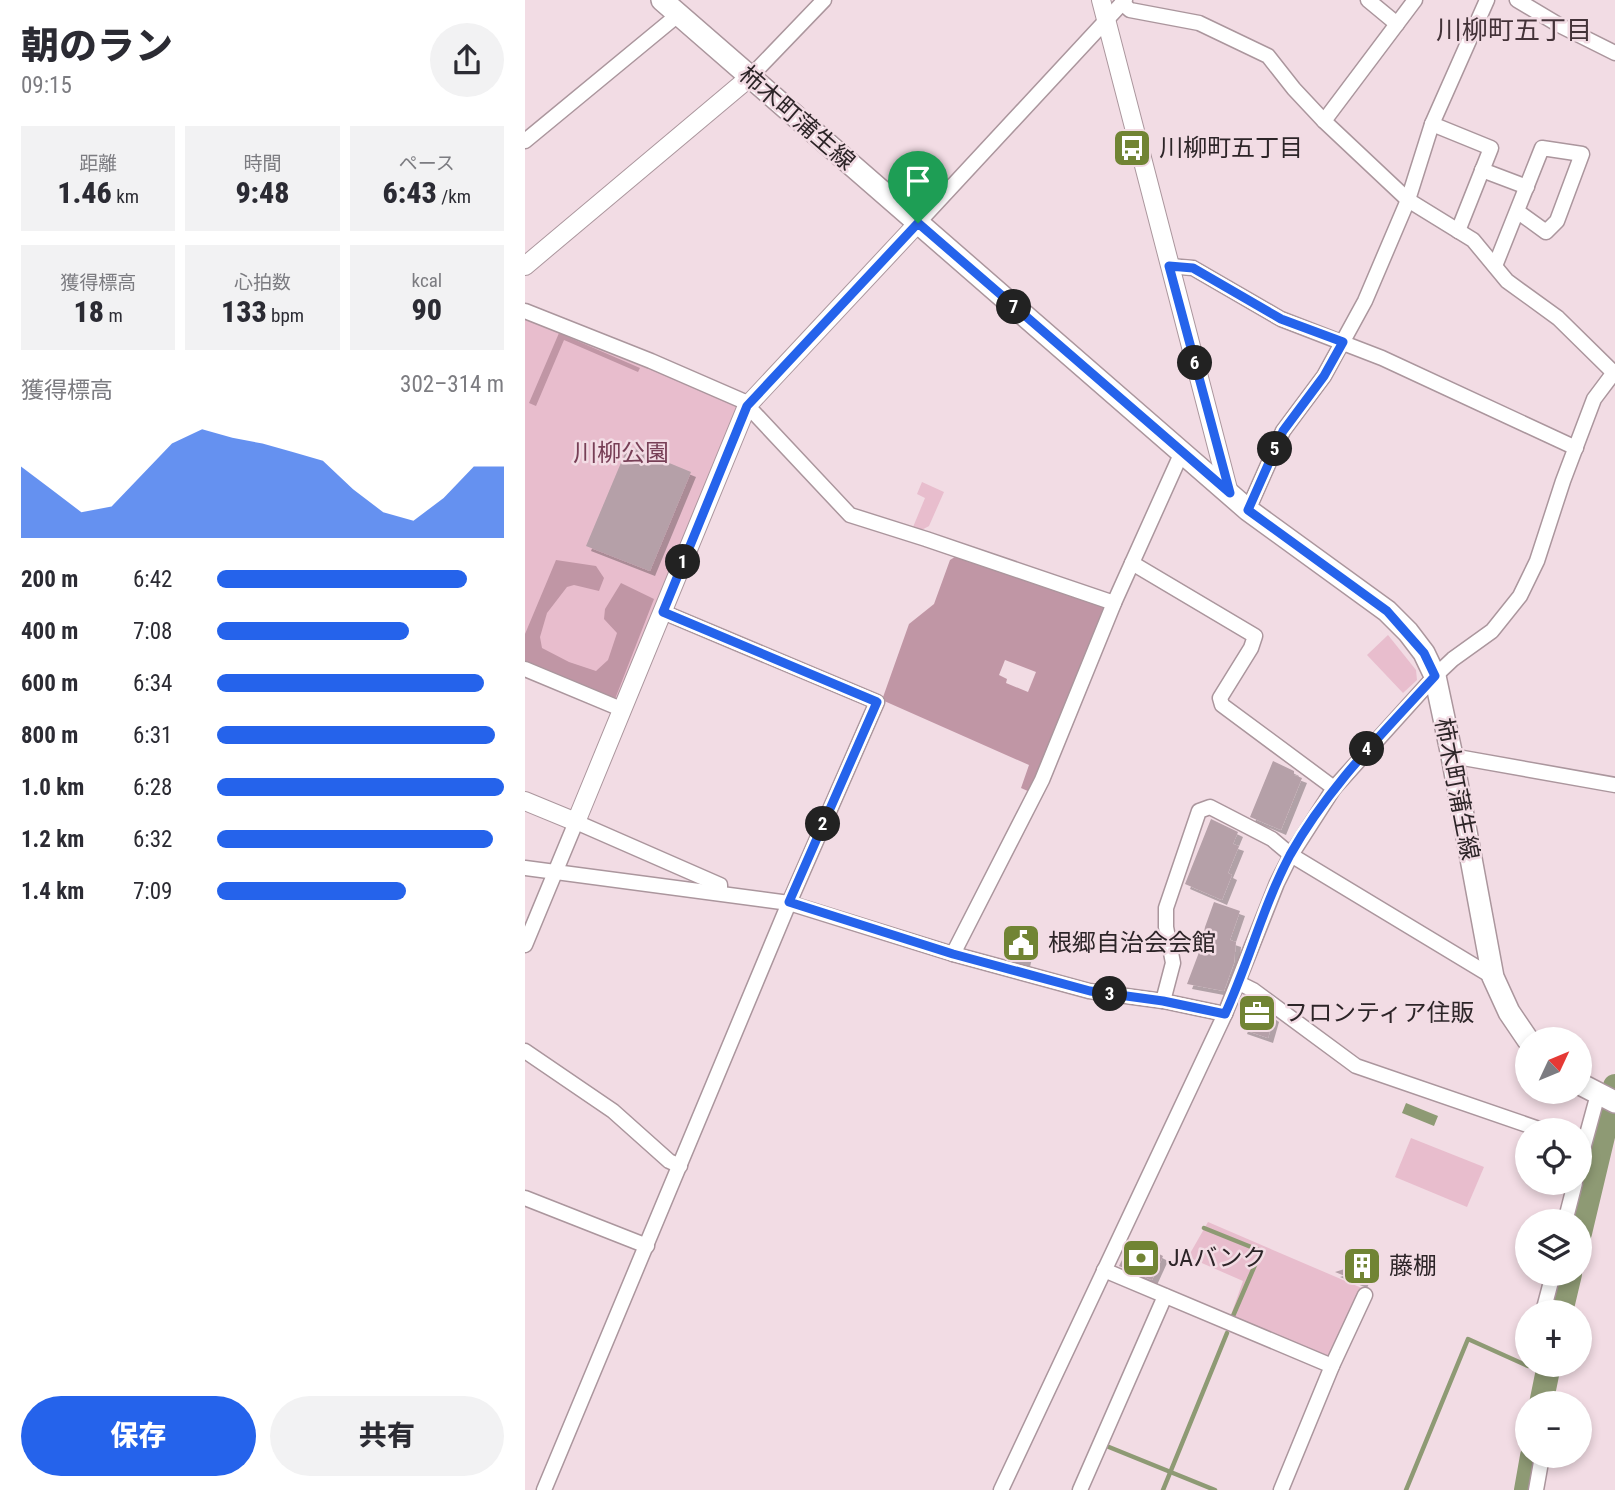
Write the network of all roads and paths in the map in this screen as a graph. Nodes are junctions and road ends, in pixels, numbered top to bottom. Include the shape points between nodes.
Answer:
1 (662, 0) edge
2 (824, 0) edge
3 (1101, 0) edge
4 (1368, 0) edge
5 (1415, 0) edge
6 (1487, 0) edge
7 (1517, 0) edge
8 (1124, 1) edge
9 (679, 15) junction
10 (1106, 18) junction
11 (1397, 24) junction
12 (1615, 53) edge
13 (750, 77) junction
14 (1324, 121) junction
15 (1431, 124) junction
16 (525, 141) edge
17 (1482, 170) junction
18 (1527, 187) junction
19 (1408, 200) junction
20 (1517, 211) junction
21 (918, 223) junction
22 (1458, 231) junction
23 (525, 266) edge
24 (1169, 266) junction
25 (1495, 266) junction
26 (525, 311) edge
27 (1343, 342) junction
28 (1615, 373) edge
29 (747, 406) junction
30 (1576, 447) junction
31 (1182, 452) junction
32 (1230, 493) junction
33 (1248, 510) junction
34 (1132, 563) junction
35 (1114, 603) junction
36 (663, 612) junction
37 (525, 669) edge
38 (1435, 676) junction
39 (621, 709) junction
40 (1452, 756) junction
41 (1615, 785) edge
42 (1334, 788) junction
43 (525, 801) edge
44 (576, 822) junction
45 (1291, 855) junction
46 (525, 868) edge
47 (556, 872) junction
48 (720, 892) junction
49 (789, 902) junction
50 (525, 945) edge
51 (953, 954) junction
52 (1493, 977) junction
53 (1239, 983) junction
54 (1163, 1001) junction
55 (1225, 1014) junction
56 (1519, 1027) edge
57 (525, 1051) edge
58 (1599, 1094) edge
59 (1591, 1118) edge
60 (1515, 1121) edge
61 (680, 1166) junction
62 (525, 1198) edge
63 (647, 1246) junction
64 (1104, 1270) junction
65 (1365, 1295) dead end
66 (1165, 1296) junction
67 (1332, 1366) junction
68 (1540, 1468) edge
69 (544, 1490) edge
70 (1000, 1490) edge
71 (1080, 1490) edge
72 (1281, 1490) edge
73 (1536, 1490) edge

1 - 9 main road, 柿木町蒲生線
2 - 13 street
3 - 10 street
4 - 11 street
5 - 11 street
6 - 15 street
7 - 12 street
8 - 10 street
8 - 14 street via 1130,10 1199,23 1268,56
9 - 13 main road, 柿木町蒲生線
9 - 16 street
10 - 21 street
10 - 24 street
11 - 14 street
13 - 21 main road, 柿木町蒲生線
13 - 23 street
14 - 19 street
15 - 17 street via 1491,148
15 - 19 street
17 - 18 street
17 - 22 street
18 - 20 street
18 - 20 street via 1542,148 1582,154 1557,221 1546,232
19 - 22 street
19 - 27 street
20 - 25 street
21 - 29 street
21 - 31 main road, 柿木町蒲生線
22 - 25 street via 1473,240
24 - 27 street via 1193,268 1281,319
24 - 32 street
25 - 28 street
26 - 29 street via 652,361
27 - 30 street
27 - 33 street via 1283,431
28 - 30 street via 1594,399
29 - 35 street via 850,515
29 - 36 street
30 - 38 street via 1537,561 1520,596 1492,631
31 - 32 main road, 柿木町蒲生線
31 - 34 street
32 - 33 main road, 柿木町蒲生線
33 - 38 main road, 柿木町蒲生線 via 1387,611 1424,653
34 - 35 street
34 - 42 street via 1255,636 1220,698 1222,705
35 - 51 street via 1042,779
36 - 39 street
36 - 49 street via 877,702
37 - 39 street
38 - 40 main road, 柿木町蒲生線
38 - 42 street
39 - 44 street
40 - 41 street
40 - 52 main road, 柿木町蒲生線
42 - 45 street
43 - 44 street
44 - 47 street
44 - 48 street via 694,871 720,885
45 - 52 street
45 - 53 street via 1263,914
45 - 54 street via 1272,839 1210,807 1199,811 1166,908 1173,963
46 - 47 street
47 - 48 street
47 - 50 street
48 - 49 street
49 - 51 street
49 - 61 street
51 - 54 street via 1090,991
52 - 56 main road, 柿木町蒲生線
53 - 55 street
53 - 60 street via 1356,1066
54 - 55 street
55 - 64 street
57 - 61 street via 613,1111
58 - 59 street
61 - 63 street
62 - 63 street
63 - 69 street
64 - 66 street
64 - 70 street
65 - 67 street
66 - 67 street
66 - 71 street
67 - 72 street
68 - 73 street

